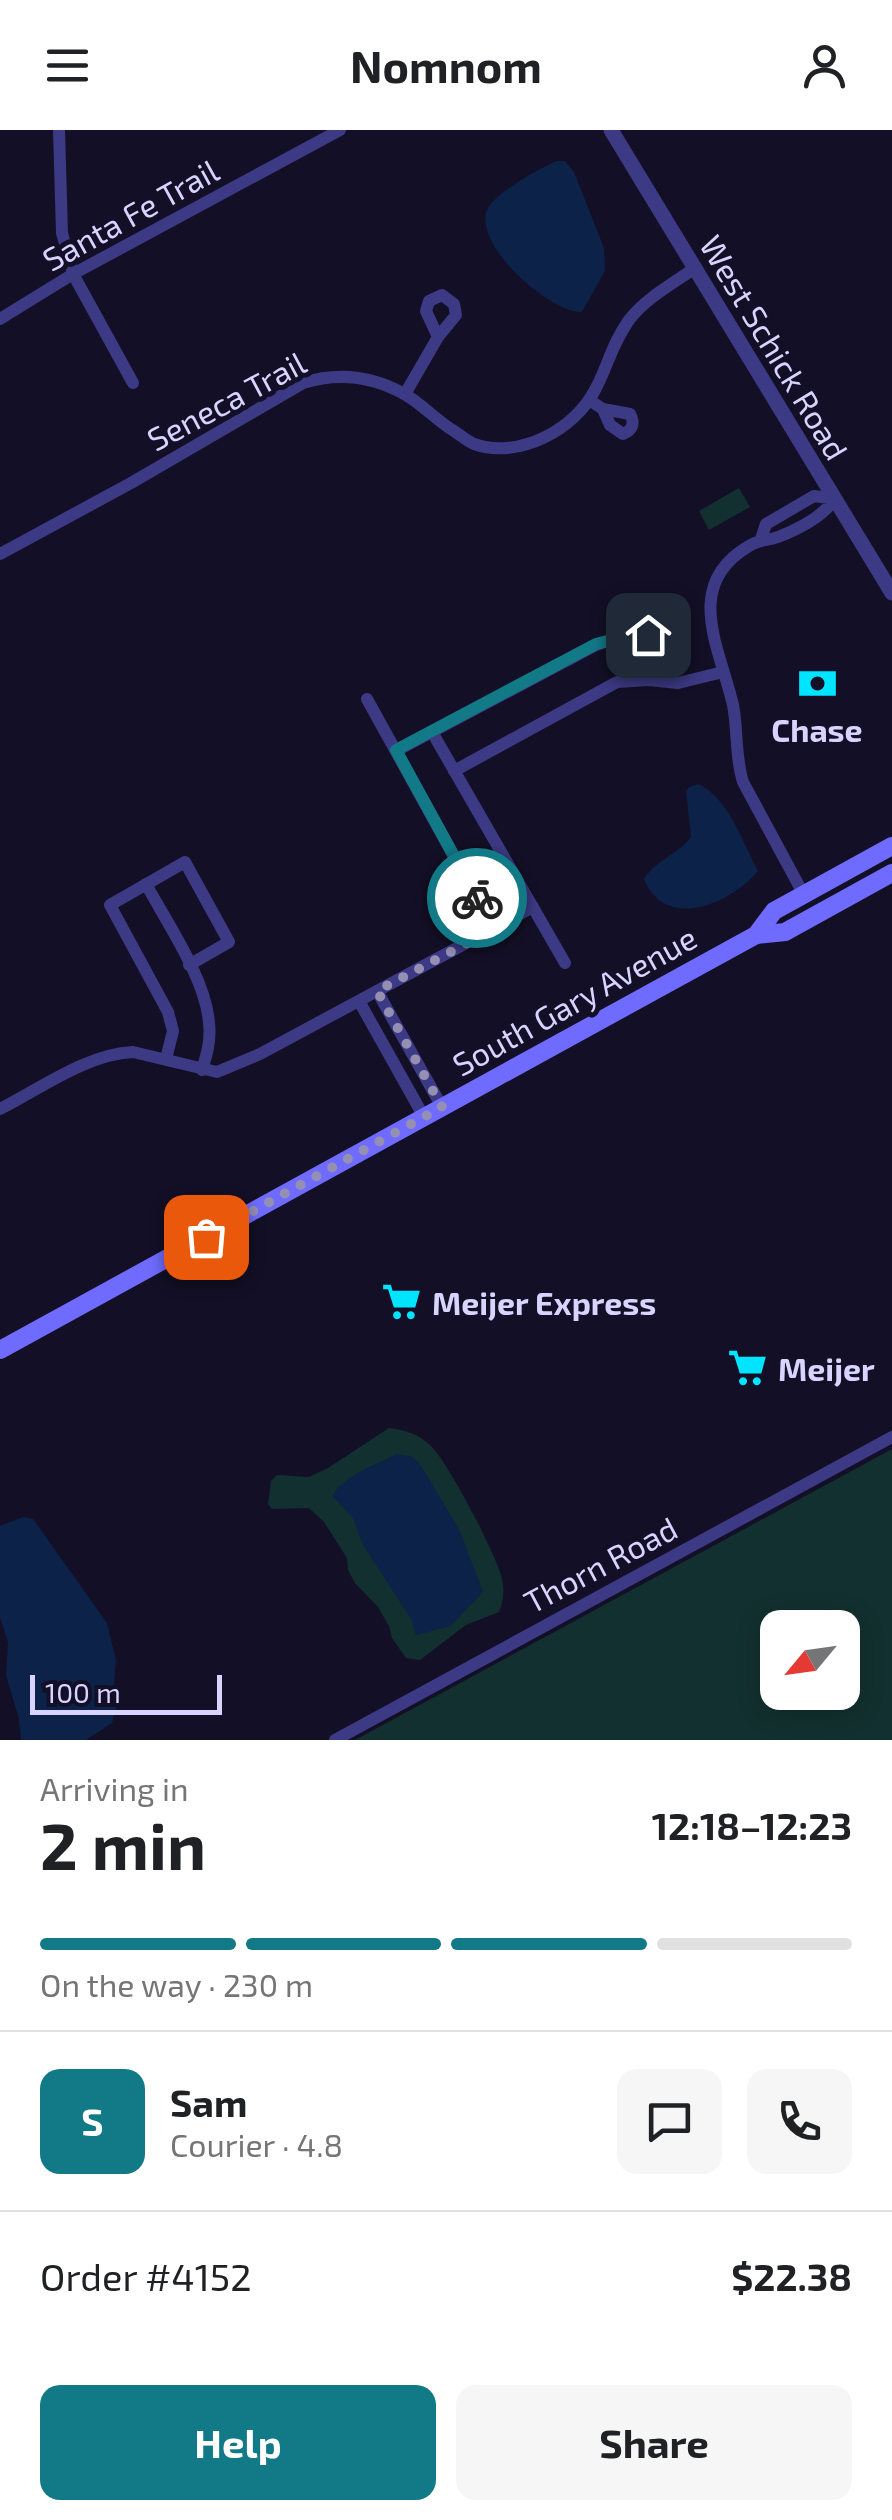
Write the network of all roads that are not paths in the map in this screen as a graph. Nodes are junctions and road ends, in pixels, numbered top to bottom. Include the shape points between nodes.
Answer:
1 (59, 130) edge
2 (340, 130) edge
3 (611, 130) edge
4 (695, 268) junction
5 (73, 274) junction
6 (0, 318) edge
7 (438, 337) dead end
8 (132, 383) dead end
9 (405, 394) junction
10 (589, 400) junction
11 (603, 410) dead end
12 (835, 499) junction
13 (0, 554) edge
14 (892, 593) edge
15 (723, 672) junction
16 (663, 682) junction
17 (367, 698) dead end
18 (432, 732) junction
19 (396, 750) junction
20 (454, 771) junction
21 (892, 846) edge
22 (892, 873) edge
23 (146, 884) junction
24 (804, 895) junction
25 (533, 907) junction
26 (494, 929) junction
27 (756, 934) junction
28 (565, 963) dead end
29 (189, 964) junction
30 (377, 991) junction
31 (358, 1001) junction
32 (166, 1059) junction
33 (202, 1070) junction
34 (442, 1107) junction
35 (0, 1110) edge
36 (424, 1118) junction
37 (0, 1350) edge
38 (892, 1437) edge
39 (335, 1740) edge

1 - 5 street via 62,233
2 - 5 street, Santa Fe Trail
3 - 4 street, West Schick Road
4 - 10 street, Seneca Trail via 632,316
4 - 12 street, West Schick Road
5 - 6 street, Santa Fe Trail
5 - 8 street
7 - 9 street
9 - 10 street, Seneca Trail via 474,444 502,446 554,432
9 - 13 street, Seneca Trail via 350,375 303,383
10 - 11 street
12 - 14 street, West Schick Road
12 - 15 street via 825,512 774,540 744,548 717,574 710,604
15 - 16 street
15 - 24 street via 743,782
16 - 18 street via 662,640 626,636 596,644
16 - 20 street via 617,682
17 - 19 street
18 - 19 street
18 - 20 street
19 - 26 street
20 - 25 street
21 - 24 main road, South Gary Avenue
22 - 27 main road, South Gary Avenue via 785,932
23 - 29 street
23 - 29 street via 185,862 230,942
23 - 32 street via 110,904 168,1012 173,1032
24 - 27 main road, South Gary Avenue via 774,912
25 - 26 street
25 - 28 street
26 - 30 street
27 - 34 main road, South Gary Avenue
29 - 33 street via 210,1028
30 - 31 street
30 - 34 street
31 - 33 street via 260,1054 217,1072
31 - 36 street
32 - 33 street
32 - 35 street via 134,1052 100,1057
34 - 36 main road, South Gary Avenue
36 - 37 main road, South Gary Avenue
38 - 39 street, Thorn Road

